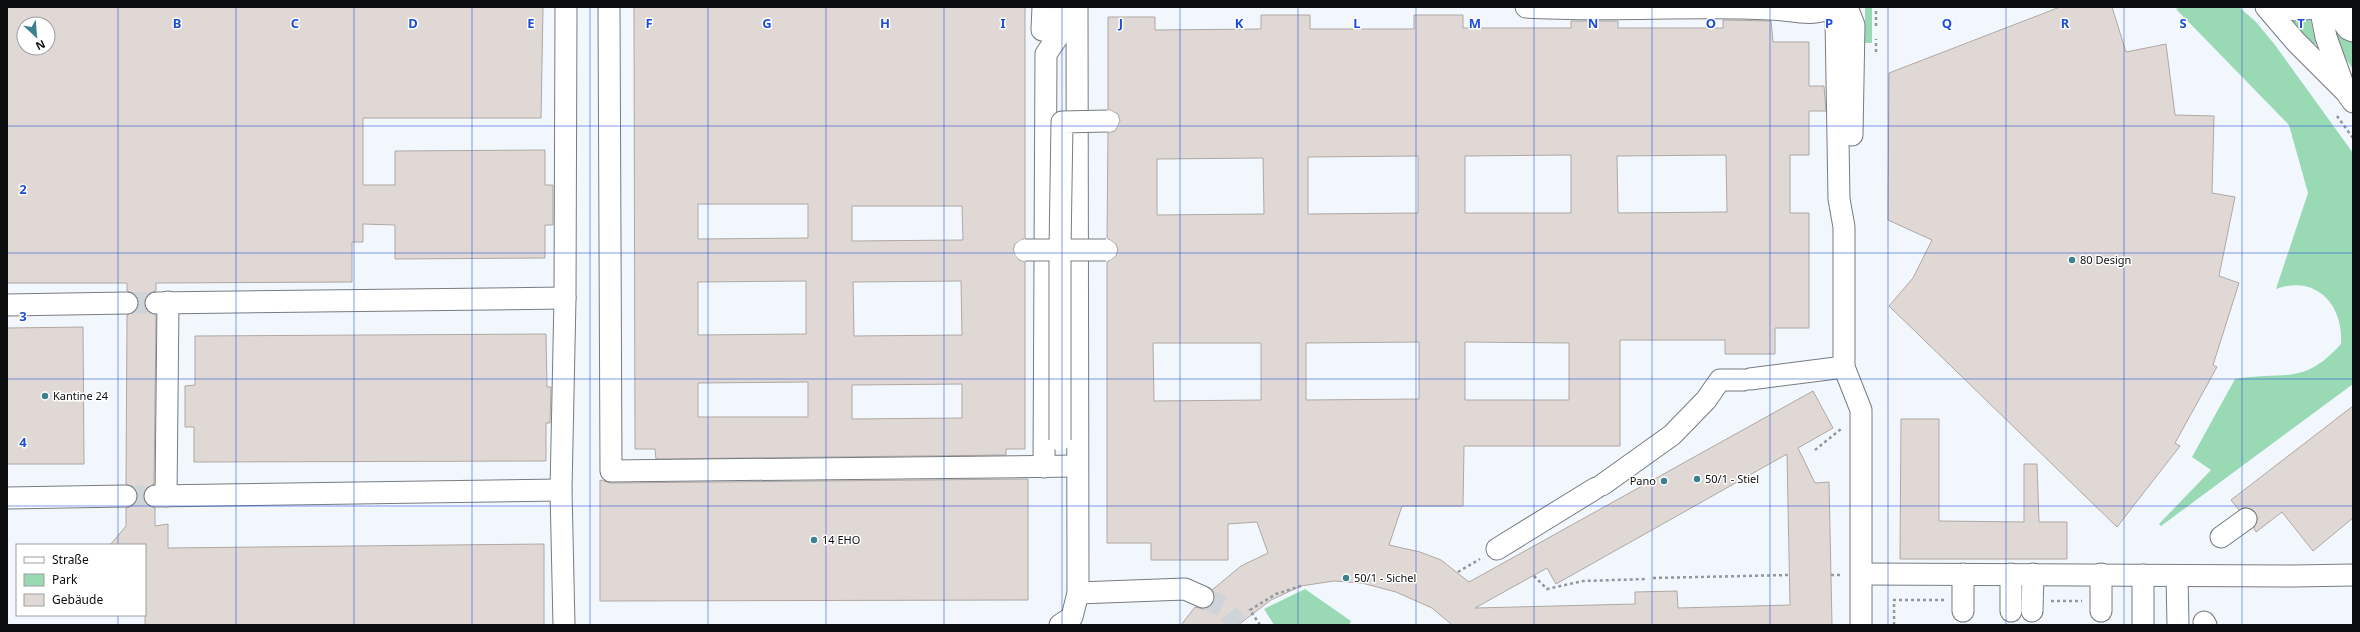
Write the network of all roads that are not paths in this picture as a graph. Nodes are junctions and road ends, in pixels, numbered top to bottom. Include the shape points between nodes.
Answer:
1 (566, 7) edge
2 (609, 7) edge
3 (1043, 7) edge
4 (1064, 7) edge
5 (1077, 7) edge
6 (1526, 7) edge
7 (1830, 7) edge
8 (1840, 7) edge
9 (1847, 7) edge
10 (2266, 7) edge
11 (2282, 7) edge
12 (2323, 7) edge
13 (2352, 7) edge
14 (2353, 10) edge
15 (2353, 31) edge
16 (1061, 32) junction
17 (1845, 64) junction
18 (2349, 97) edge
19 (1108, 121) dead end
20 (1026, 250) dead end
21 (1060, 250) junction
22 (1106, 250) dead end
23 (565, 298) junction
24 (127, 303) tunnel mouth
25 (7, 305) edge
26 (1844, 367) junction
27 (1060, 466) junction
28 (561, 490) junction
29 (126, 496) tunnel mouth
30 (7, 498) edge
31 (2246, 519) dead end
32 (2221, 537) dead end
33 (1497, 549) road end
34 (1862, 574) junction
35 (1963, 574) junction
36 (2012, 574) junction
37 (2033, 574) junction
38 (2101, 574) junction
39 (2143, 575) junction
40 (2353, 575) edge
41 (2177, 576) junction
42 (1078, 593) junction
43 (1203, 597) tunnel mouth
44 (2011, 611) dead end
45 (2032, 611) dead end
46 (2102, 611) dead end
47 (1963, 612) dead end
48 (564, 625) edge
49 (1060, 625) edge
50 (1861, 625) edge
51 (2143, 625) edge
52 (2178, 625) edge

1 - 23 street
2 - 27 street via 611,471
3 - 16 street via 1042,30
4 - 16 street
5 - 27 street
6 - 7 street via 1574,10 1762,8 1818,12
8 - 17 street via 1836,19
9 - 17 street via 1854,25
10 - 18 street
11 - 12 street via 2296,10
12 - 15 street
12 - 18 street via 2326,37
13 - 14 street
16 - 27 street via 1046,54
17 - 26 street via 1851,199 1844,227
19 - 21 street, bridge via 1062,122
20 - 21 street, bridge
21 - 22 street, bridge
21 - 27 street, bridge
23 - 28 street
23 - 28 street via 162,302 161,496
24 - 25 street
26 - 33 street via 1720,380 1706,400 1672,435 1599,486
26 - 34 street via 1861,410
27 - 42 street
28 - 48 street
29 - 30 street
31 - 32 street
34 - 35 street
34 - 50 street
35 - 36 street
35 - 47 street
36 - 37 street
36 - 44 street
37 - 38 street
37 - 45 street
38 - 39 street
38 - 46 street
39 - 41 street
39 - 51 street
40 - 41 street
41 - 52 street
42 - 43 street via 1185,589
42 - 49 street via 1072,617

